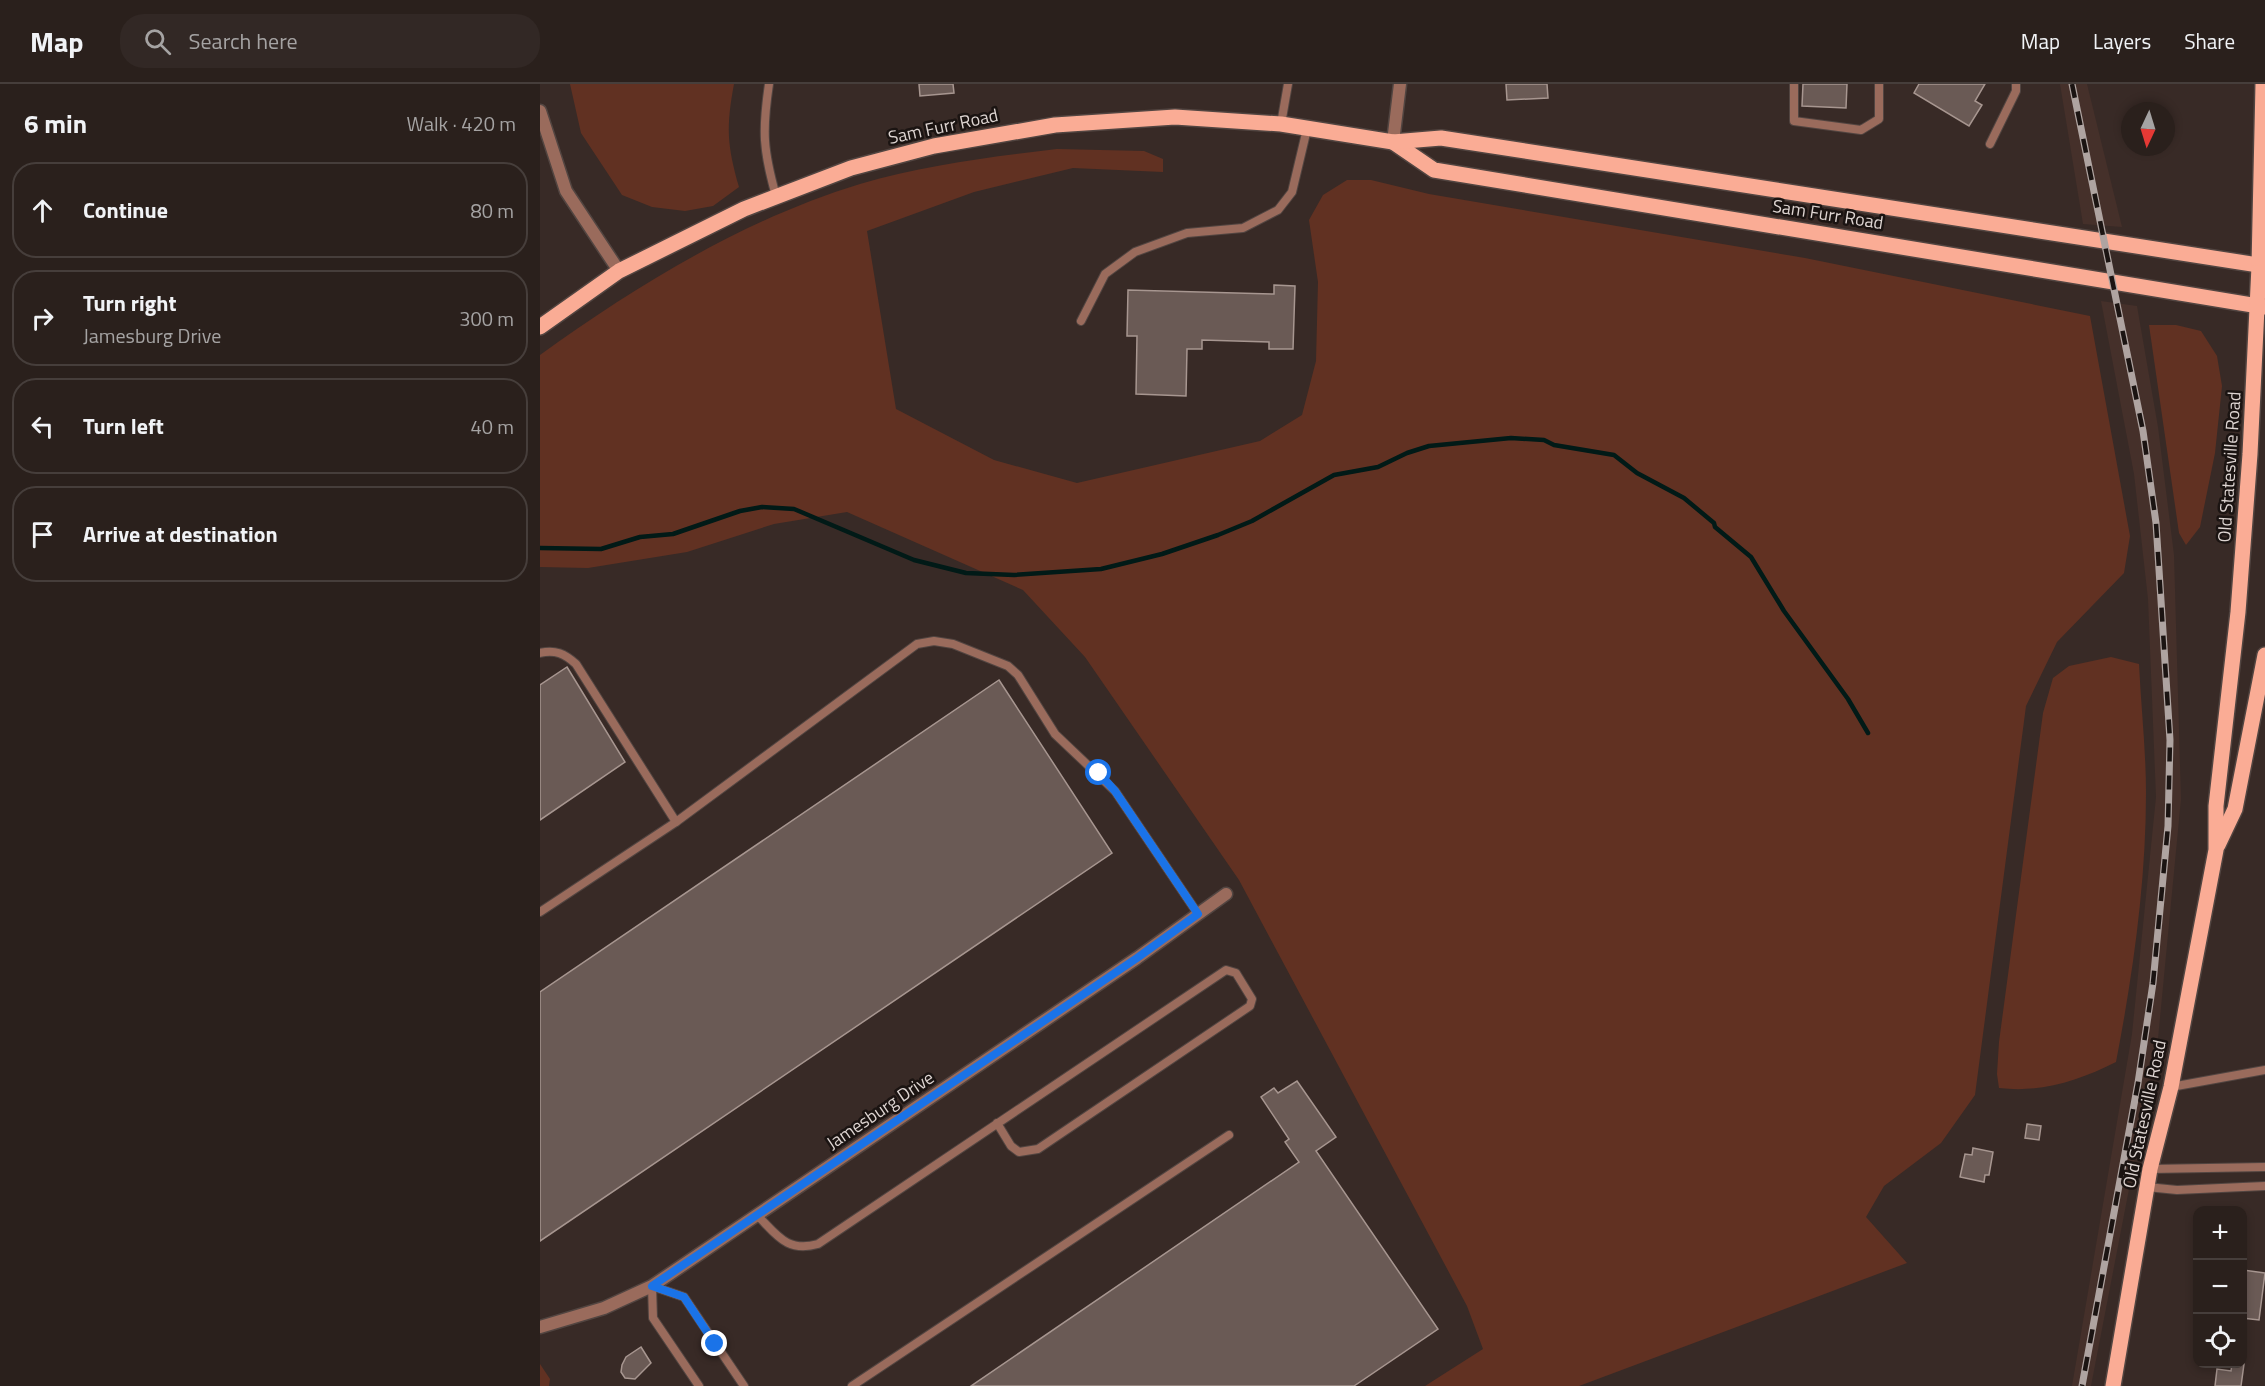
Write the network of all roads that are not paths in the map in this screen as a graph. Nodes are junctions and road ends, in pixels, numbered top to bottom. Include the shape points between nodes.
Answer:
1 (769, 84) edge
2 (1288, 84) edge
3 (1400, 84) edge
4 (1794, 84) edge
5 (1879, 84) edge
6 (2016, 84) edge
7 (2264, 84) edge
8 (540, 111) edge
9 (1281, 124) junction
10 (1307, 129) junction
11 (1393, 142) junction
12 (1990, 144) dead end
13 (776, 196) junction
14 (2262, 266) edge
15 (619, 271) junction
16 (2261, 306) edge
17 (1081, 321) dead end
18 (540, 327) edge
19 (540, 653) edge
20 (2265, 655) edge
21 (676, 822) junction
22 (2216, 850) junction
23 (1226, 894) dead end
24 (540, 912) edge
25 (1198, 914) junction
26 (2265, 1070) edge
27 (2171, 1088) junction
28 (997, 1124) junction
29 (1228, 1136) dead end
30 (2265, 1167) edge
31 (2150, 1169) junction
32 (2265, 1185) edge
33 (2147, 1187) junction
34 (757, 1215) junction
35 (652, 1286) junction
36 (540, 1327) edge
37 (699, 1386) edge
38 (744, 1386) edge
39 (852, 1386) edge
40 (2113, 1386) edge

1 - 13 lane via 763,125 766,160
2 - 9 lane
3 - 11 street
4 - 5 lane via 1794,121 1861,129 1879,119
6 - 12 lane
7 - 14 main road, Old Statesville Road
8 - 15 street via 566,190
9 - 10 main road, Sam Furr Road
9 - 13 main road, Sam Furr Road via 1175,117 1110,119 1009,131 879,160
10 - 11 main road, Sam Furr Road
10 - 17 lane via 1292,192 1278,210 1243,228 1187,234 1135,252 1106,274
11 - 14 main road, Sam Furr Road via 1441,138
11 - 16 main road, Sam Furr Road via 1434,170
13 - 15 main road, Sam Furr Road
14 - 16 main road, Old Statesville Road
15 - 18 main road, Sam Furr Road
16 - 22 main road, Old Statesville Road via 2238,612 2216,806
19 - 21 lane via 564,653 576,664
20 - 22 main road, Old Statesville Road via 2235,809
21 - 24 lane
21 - 25 lane via 916,644 953,644 1008,666 1017,675 1055,734 1115,791
22 - 27 main road, Old Statesville Road
23 - 25 street, Jamesburg Drive
25 - 34 street, Jamesburg Drive
26 - 27 lane
27 - 31 main road, Old Statesville Road
28 - 28 lane via 1226,969 1236,974 1252,999 1250,1006 1038,1149 1019,1152
28 - 34 lane via 818,1244 804,1247 782,1240
29 - 39 lane
30 - 31 lane
31 - 33 main road, Old Statesville Road
32 - 33 lane via 2177,1190
33 - 40 main road, Old Statesville Road
34 - 35 street, Jamesburg Drive
35 - 36 street, Jamesburg Drive via 604,1308
35 - 37 lane via 653,1318
35 - 38 lane via 684,1297

